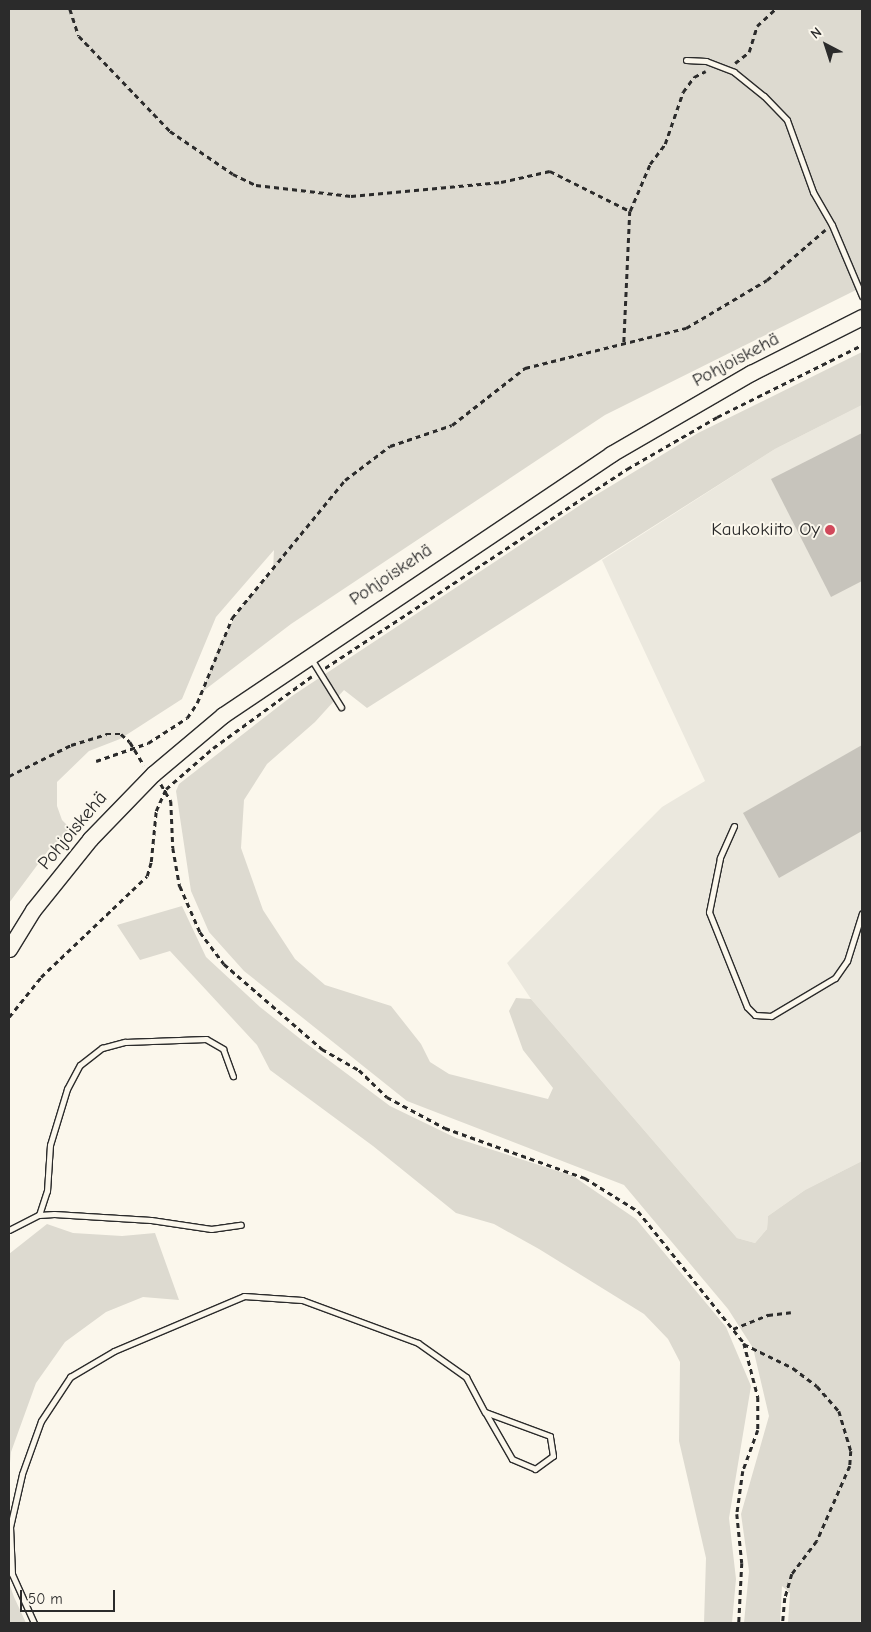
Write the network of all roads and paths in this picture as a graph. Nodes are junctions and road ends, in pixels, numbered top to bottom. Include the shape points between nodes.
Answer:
1 (70, 9) edge
2 (775, 9) edge
3 (686, 60) dead end
4 (717, 65) junction
5 (725, 69) junction
6 (630, 211) junction
7 (832, 225) junction
8 (862, 296) edge
9 (862, 317) edge
10 (624, 345) junction
11 (862, 345) edge
12 (309, 655) junction
13 (319, 672) junction
14 (341, 707) dead end
15 (136, 749) junction
16 (96, 761) dead end
17 (9, 776) edge
18 (166, 789) junction
19 (734, 826) dead end
20 (862, 913) edge
21 (9, 949) edge
22 (9, 1017) edge
23 (233, 1076) dead end
24 (39, 1215) junction
25 (241, 1225) dead end
26 (9, 1230) edge
27 (791, 1312) dead end
28 (733, 1329) junction
29 (744, 1343) junction
30 (486, 1412) junction
31 (34, 1623) edge
32 (738, 1623) edge
33 (783, 1623) edge

1 - 6 path via 79,36 170,131 233,174 256,185 351,196 501,182 550,171
2 - 5 path via 757,26 749,52
3 - 4 lane
4 - 5 lane
4 - 6 path via 694,77 683,92 664,144 650,164
5 - 7 lane via 764,96 787,120 813,192
6 - 10 path
7 - 8 lane
7 - 10 path via 767,280 686,328
9 - 12 main road, Pohjoiskehä via 751,373 611,454
10 - 15 path via 525,368 452,424 390,446 345,480 232,618 197,703 186,718 171,731
11 - 13 path via 717,417 627,469
12 - 13 lane
12 - 21 main road, Pohjoiskehä via 204,730 129,796 33,910
13 - 14 lane
13 - 18 path via 213,748
15 - 16 path
15 - 17 path via 121,734 106,734 71,745
18 - 22 path via 156,811 152,862 147,876 41,977
18 - 28 path via 171,801 173,848 180,886 200,932 224,964 322,1049 359,1070 387,1097 445,1128 585,1178 638,1211
19 - 20 lane via 718,867 709,912 748,1007 755,1015 771,1016 835,978 847,961
23 - 24 lane via 222,1049 206,1039 124,1042 102,1048 80,1065 66,1089 50,1146 47,1191
24 - 25 lane via 151,1220 211,1229
24 - 26 lane
27 - 28 path via 768,1315
28 - 29 path
29 - 32 path via 758,1397 758,1430 743,1471 737,1514 742,1563
29 - 33 path via 793,1368 817,1386 839,1411 851,1451 850,1466 817,1541 792,1574 785,1598
30 - 30 lane via 550,1436 553,1456 535,1469 512,1459
30 - 31 lane via 466,1377 418,1343 302,1300 244,1296 114,1351 70,1377 41,1421 22,1474 10,1527 12,1574

